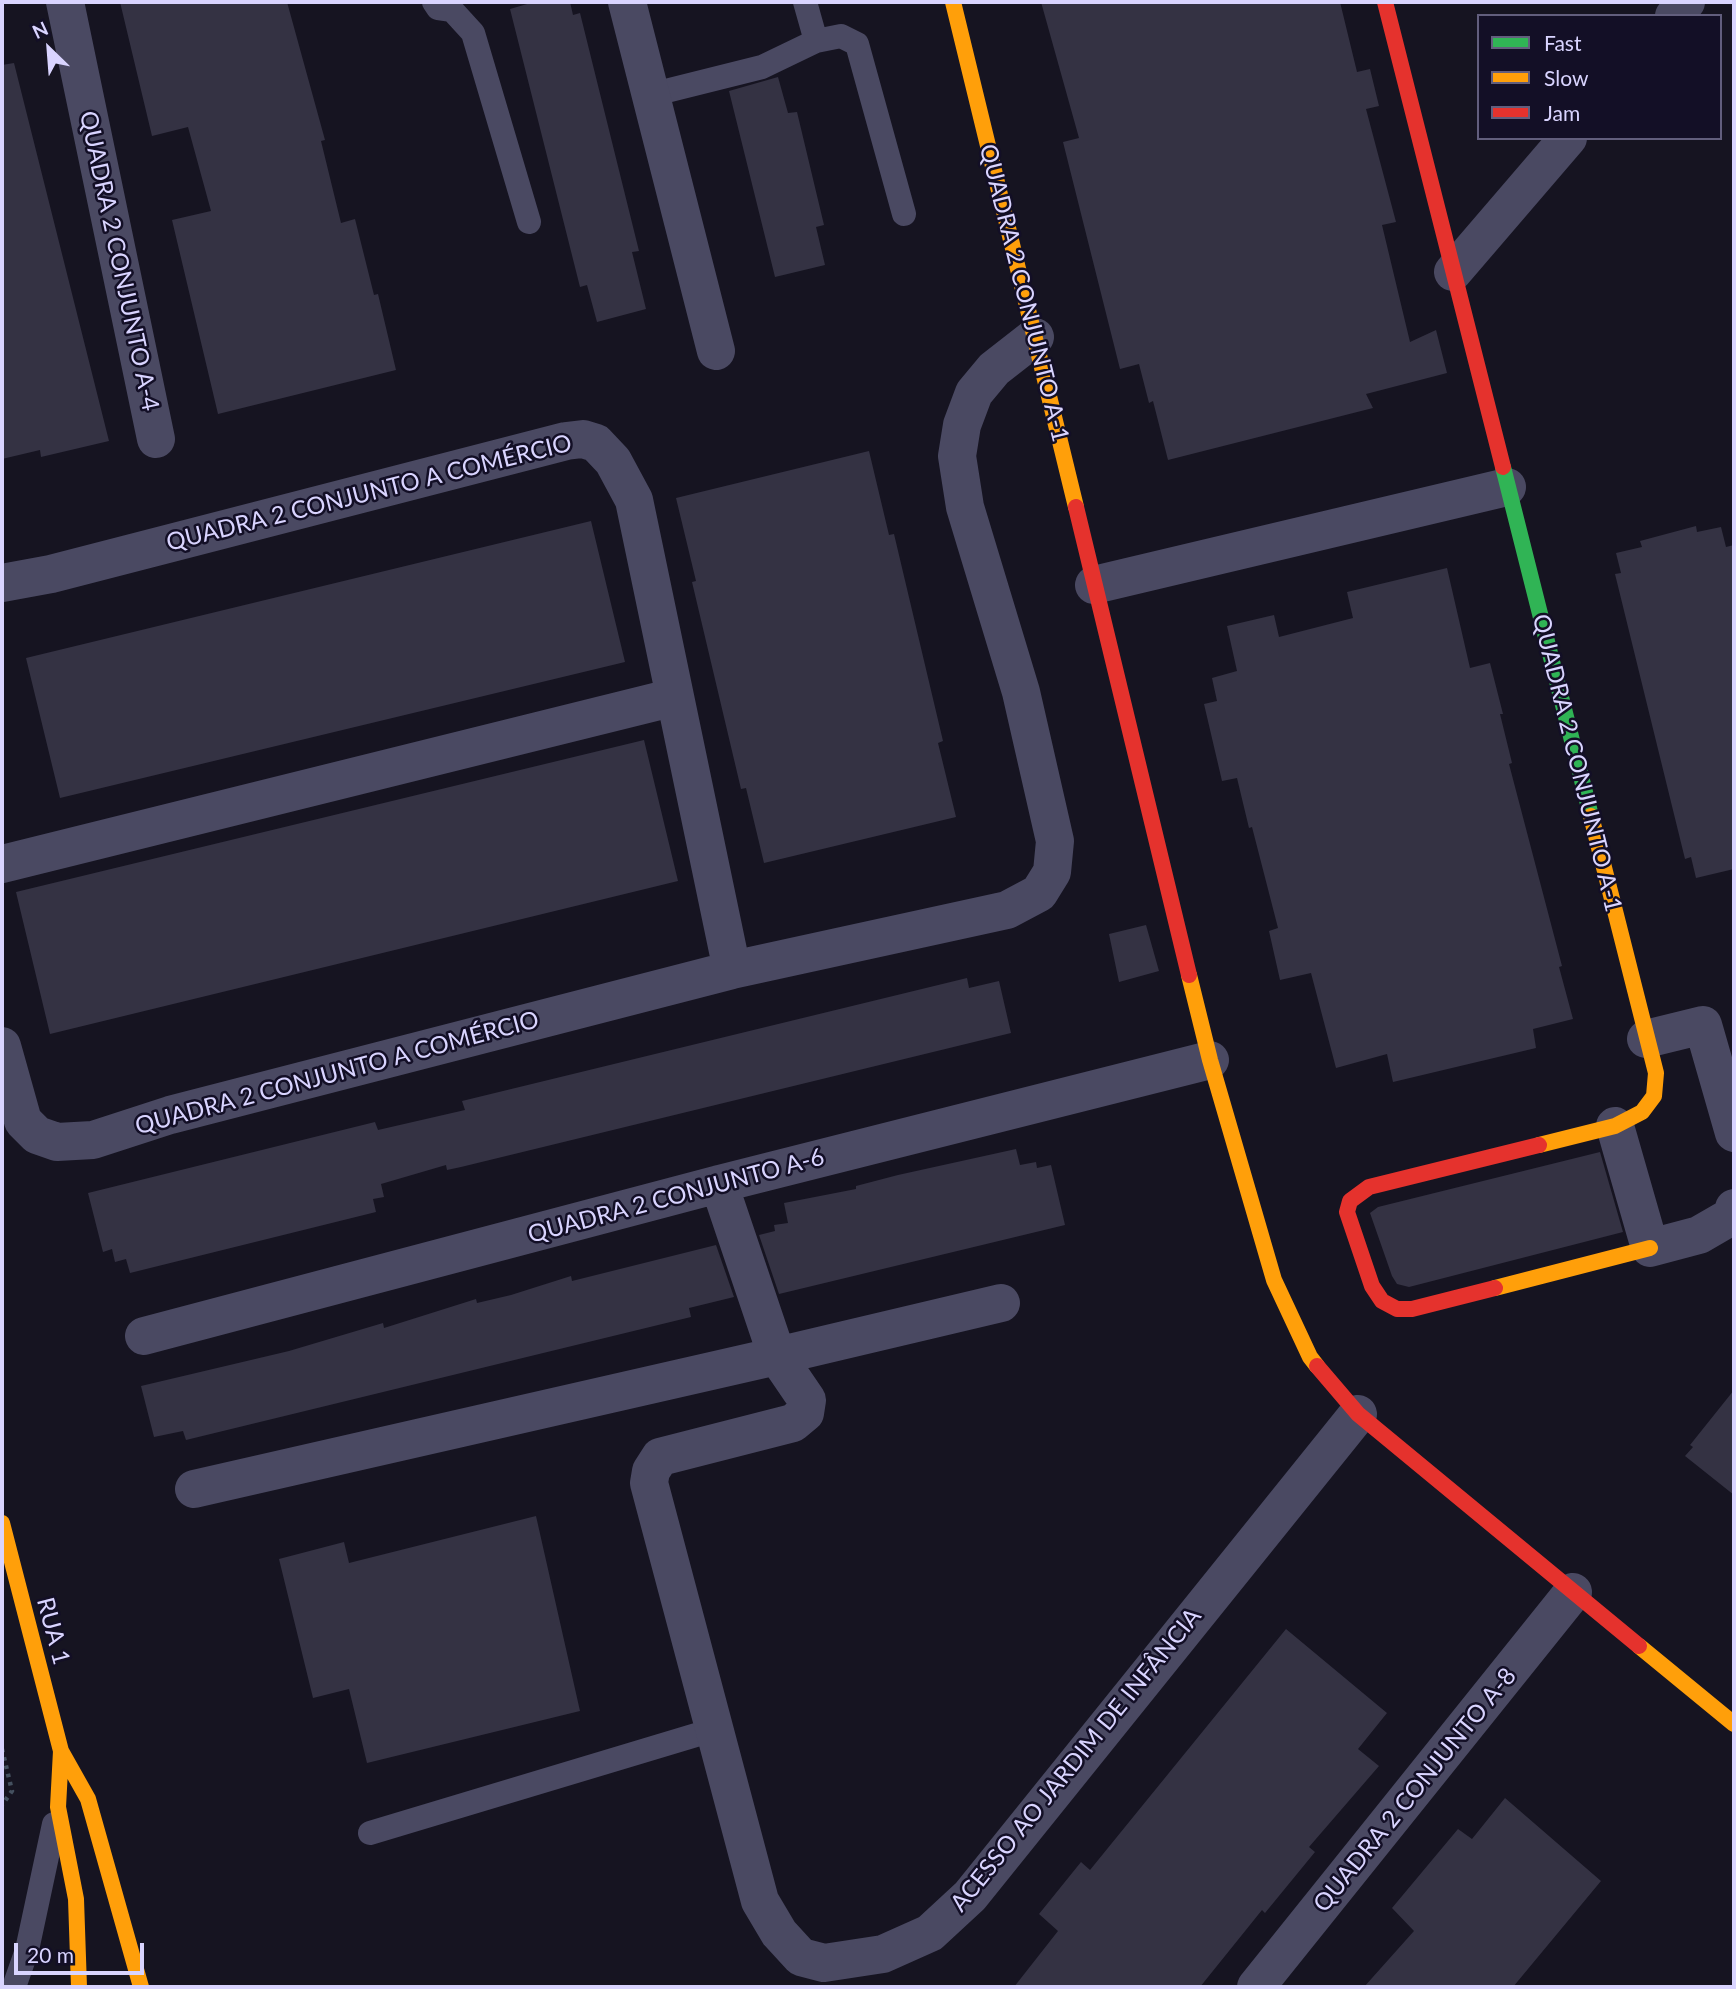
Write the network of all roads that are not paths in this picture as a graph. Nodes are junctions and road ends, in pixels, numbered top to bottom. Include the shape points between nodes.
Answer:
1 (65, 2) edge
2 (434, 2) edge
3 (627, 2) edge
4 (805, 2) edge
5 (953, 2) edge
6 (1385, 2) edge
7 (816, 41) junction
8 (650, 95) junction
9 (1566, 140) edge
10 (904, 214) dead end
11 (529, 222) dead end
12 (1453, 272) junction
13 (1035, 337) junction
14 (716, 351) dead end
15 (156, 439) dead end
16 (1507, 487) junction
17 (2, 583) edge
18 (1094, 585) junction
19 (675, 698) junction
20 (2, 864) edge
21 (732, 970) junction
22 (1646, 1039) junction
23 (2, 1046) edge
24 (1210, 1060) junction
25 (1615, 1126) junction
26 (1734, 1133) edge
27 (719, 1184) junction
28 (1734, 1208) edge
29 (1650, 1248) junction
30 (1001, 1303) dead end
31 (144, 1336) dead end
32 (777, 1356) junction
33 (1358, 1414) junction
34 (194, 1489) dead end
35 (2, 1523) edge
36 (1573, 1592) junction
37 (1734, 1724) edge
38 (716, 1729) junction
39 (61, 1751) junction
40 (58, 1807) junction
41 (370, 1833) dead end
42 (14, 1987) edge
43 (79, 1987) edge
44 (141, 1987) edge
45 (1256, 1987) edge

1 - 15 street, QUADRA 2 CONJUNTO A-4
2 - 11 lane via 438,8 452,10 472,33
3 - 8 street
4 - 7 lane
5 - 13 street, QUADRA 2 CONJUNTO A-1
6 - 12 street, QUADRA 2 CONJUNTO A-1
7 - 8 lane via 762,67
7 - 10 lane via 841,36 857,44
8 - 14 street
9 - 12 street
12 - 16 street, QUADRA 2 CONJUNTO A-1
13 - 18 street, QUADRA 2 CONJUNTO A-1
13 - 21 street, QUADRA 2 CONJUNTO A COMÉRCIO via 994,369 974,393 957,456 965,507 1021,692 1055,841 1052,872 1039,893 1007,910
16 - 18 street
16 - 22 street, QUADRA 2 CONJUNTO A-1
17 - 19 street, QUADRA 2 CONJUNTO A COMÉRCIO via 583,439 596,443 613,460 634,500
18 - 24 street, QUADRA 2 CONJUNTO A-1
19 - 20 street
19 - 21 street, QUADRA 2 CONJUNTO A COMÉRCIO
21 - 23 street, QUADRA 2 CONJUNTO A COMÉRCIO via 170,1115 93,1140 57,1142 37,1135 23,1121
22 - 25 street, QUADRA 2 CONJUNTO A-1 via 1656,1073 1654,1096 1642,1112
22 - 26 street via 1703,1025
24 - 27 street, QUADRA 2 CONJUNTO A-6
24 - 33 street, QUADRA 2 CONJUNTO A-1 via 1274,1280 1310,1357
25 - 29 street
25 - 29 street, QUADRA 2 CONJUNTO A-1 via 1369,1187 1350,1200 1347,1212 1372,1286 1382,1301 1397,1309 1412,1309
27 - 31 street, QUADRA 2 CONJUNTO A-6
27 - 32 street
28 - 29 street via 1732,1216 1699,1235
30 - 32 street
32 - 34 street
32 - 38 street, ACESSO AO JARDIM DE INFÂNCIA via 807,1400 805,1413 793,1423 660,1457 649,1483
33 - 36 street, QUADRA 2 CONJUNTO A-1
33 - 38 street, ACESSO AO JARDIM DE INFÂNCIA via 970,1896 930,1933 883,1954 824,1963 802,1957 779,1933 760,1901
35 - 39 street, RUA 1
36 - 37 street, QUADRA 2 CONJUNTO A-1
36 - 45 street, QUADRA 2 CONJUNTO A-8
38 - 41 lane
39 - 40 street
39 - 44 street via 88,1799
40 - 42 lane via 27,1950
40 - 43 street via 76,1899

